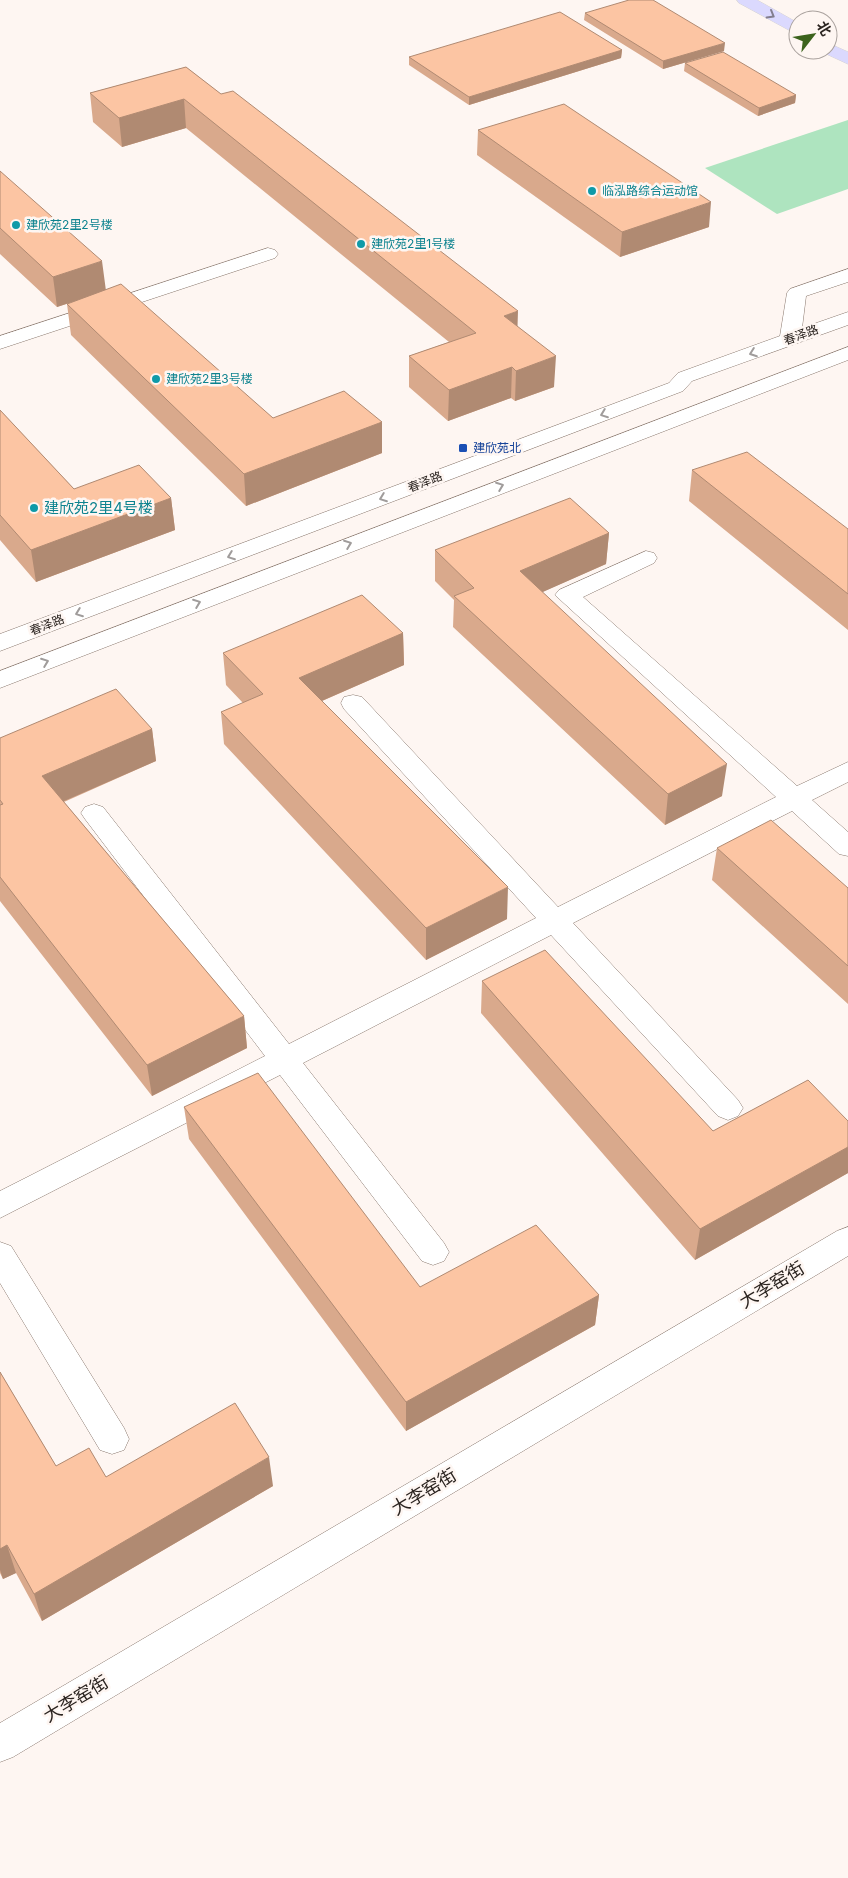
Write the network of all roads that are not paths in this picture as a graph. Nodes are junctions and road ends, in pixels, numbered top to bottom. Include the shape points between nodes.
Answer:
1 (745, 0) edge
2 (777, 0) edge
3 (794, 10) edge
4 (788, 24) edge
5 (268, 254) dead end
6 (848, 275) edge
7 (848, 318) edge
8 (790, 339) junction
9 (0, 343) edge
10 (848, 352) edge
11 (646, 558) dead end
12 (0, 643) edge
13 (0, 680) edge
14 (353, 703) dead end
15 (848, 771) edge
16 (795, 799) junction
17 (94, 813) dead end
18 (848, 846) edge
19 (554, 922) junction
20 (284, 1060) junction
21 (728, 1108) dead end
22 (0, 1205) edge
23 (848, 1240) edge
24 (433, 1252) dead end
25 (0, 1255) edge
26 (112, 1439) dead end
27 (0, 1744) edge

1 -> 4 main road
2 - 3 main road
5 - 9 street
6 - 8 street via 797,293
7 - 8 street, 春泽路
8 -> 12 street, 春泽路 via 686,377 676,387
13 -> 10 street
11 - 16 street via 567,595
14 - 19 street
15 - 16 street
16 - 18 street
16 - 19 street
17 - 20 street
19 - 20 street
19 - 21 street
20 - 22 street
20 - 24 street
23 - 27 street, 大李窑街
25 - 26 street

